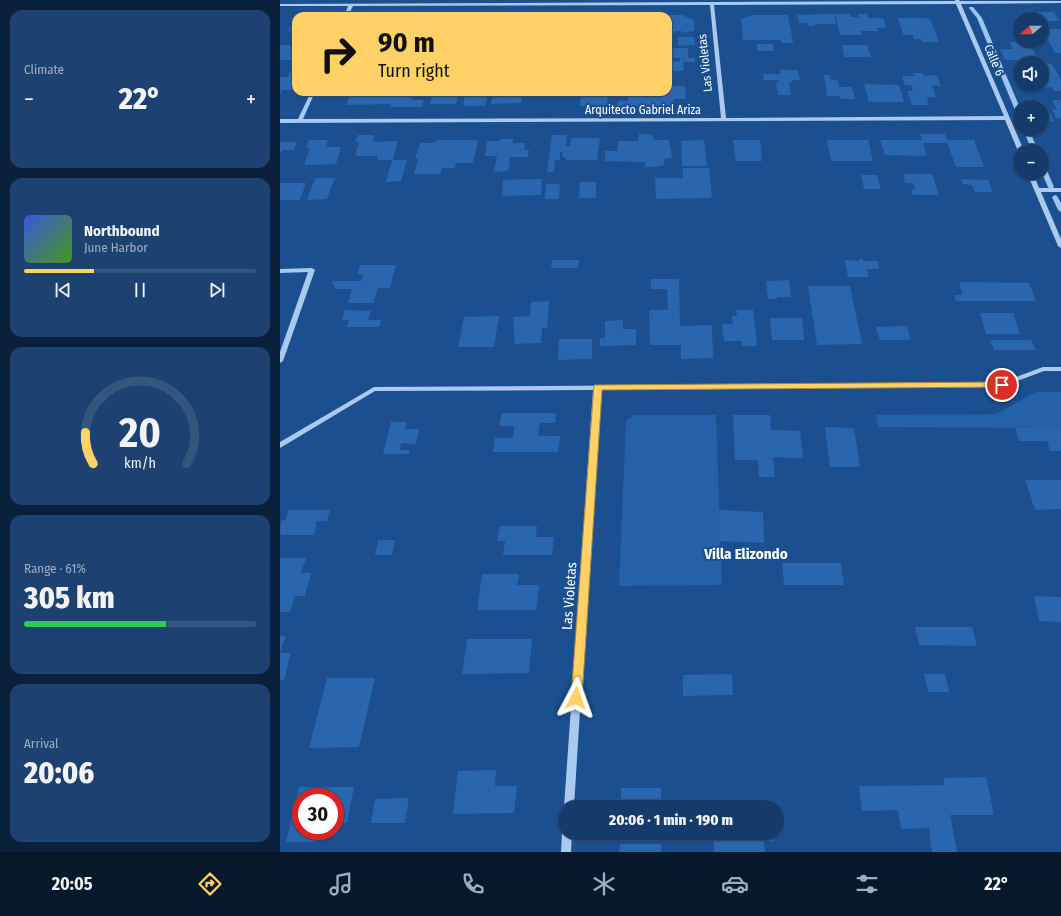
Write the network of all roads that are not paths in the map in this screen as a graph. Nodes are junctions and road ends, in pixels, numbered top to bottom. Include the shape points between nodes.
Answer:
1 (957, 1) edge
2 (439, 2) edge
3 (571, 2) edge
4 (1061, 2) edge
5 (712, 3) junction
6 (280, 5) edge
7 (351, 5) junction
8 (348, 12) edge
9 (311, 96) edge
10 (1007, 118) junction
11 (724, 119) junction
12 (280, 121) edge
13 (300, 121) junction
14 (1018, 144) edge
15 (1033, 180) edge
16 (1037, 190) junction
17 (1061, 190) edge
18 (1061, 246) edge
19 (280, 271) edge
20 (280, 360) edge
21 (1061, 369) edge
22 (597, 387) junction
23 (280, 445) edge
24 (569, 800) edge
25 (567, 840) edge
26 (566, 852) edge

1 - 4 street
1 - 5 street
1 - 10 street, Calle 6
2 - 3 street
2 - 7 street
3 - 5 street
5 - 11 street, Las Violetas
6 - 7 street
7 - 8 street
9 - 13 street
10 - 11 street, Arquitecto Gabriel Ariza
10 - 14 street, Calle 6
11 - 13 street, Arquitecto Gabriel Ariza
12 - 13 street, Arquitecto Gabriel Ariza
15 - 16 street
16 - 17 street
16 - 18 street
19 - 20 street via 312,270
21 - 22 street via 1043,369 1002,385
22 - 23 street via 374,389
22 - 24 street, Las Violetas
25 - 26 street

